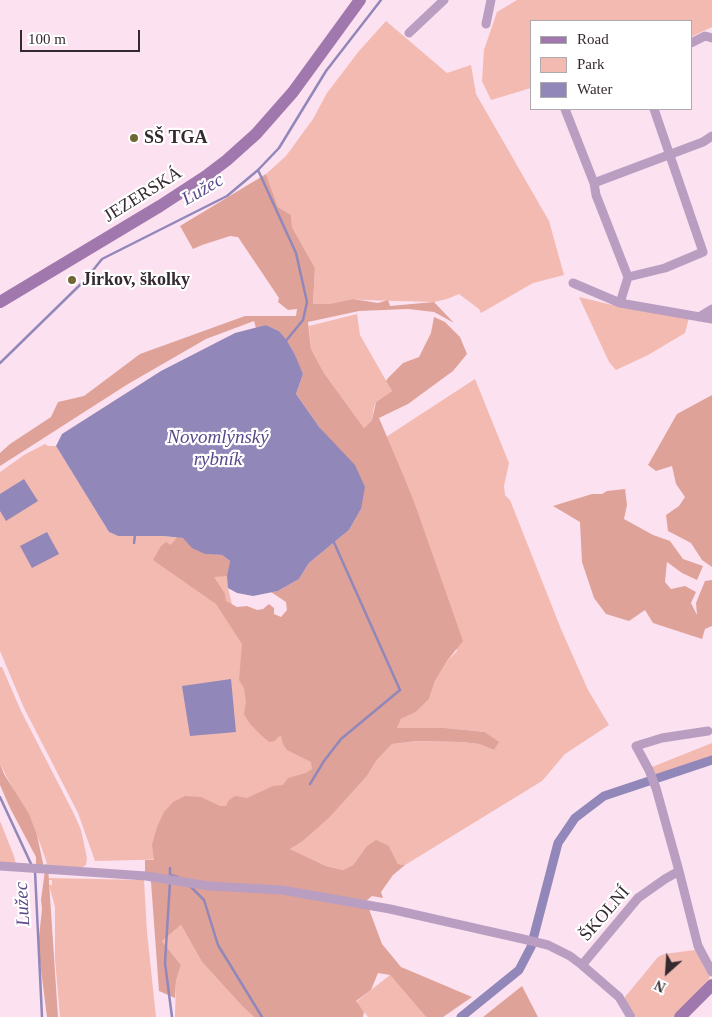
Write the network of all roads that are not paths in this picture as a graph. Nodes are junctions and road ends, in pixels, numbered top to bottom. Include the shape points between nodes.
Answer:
1 (360, 0) edge
2 (444, 0) edge
3 (491, 0) edge
4 (486, 24) dead end
5 (409, 33) dead end
6 (710, 37) edge
7 (692, 43) edge
8 (566, 110) edge
9 (654, 110) edge
10 (712, 136) edge
11 (670, 154) junction
12 (594, 183) junction
13 (628, 277) junction
14 (573, 283) dead end
15 (0, 302) edge
16 (620, 303) junction
17 (712, 308) edge
18 (699, 317) junction
19 (712, 319) edge
20 (708, 731) dead end
21 (0, 866) edge
22 (679, 871) junction
23 (582, 965) junction
24 (712, 972) edge
25 (712, 985) edge
26 (631, 1017) edge
27 (680, 1017) edge

1 - 15 street, JEZERSKÁ via 293,92 256,134 227,160 160,206
2 - 5 street
3 - 4 street
6 - 7 street
8 - 12 street
9 - 11 street
10 - 11 street
11 - 12 street
11 - 13 street via 703,252 665,268
12 - 13 street
13 - 16 street
14 - 16 street
16 - 18 street
17 - 18 street
18 - 19 street
20 - 22 street via 662,738 636,746 656,788
21 - 23 street via 282,890 390,909 524,939 570,956
22 - 23 street, ŠKOLNÍ via 638,898
22 - 24 street via 698,946
23 - 26 street via 619,998
25 - 27 street

